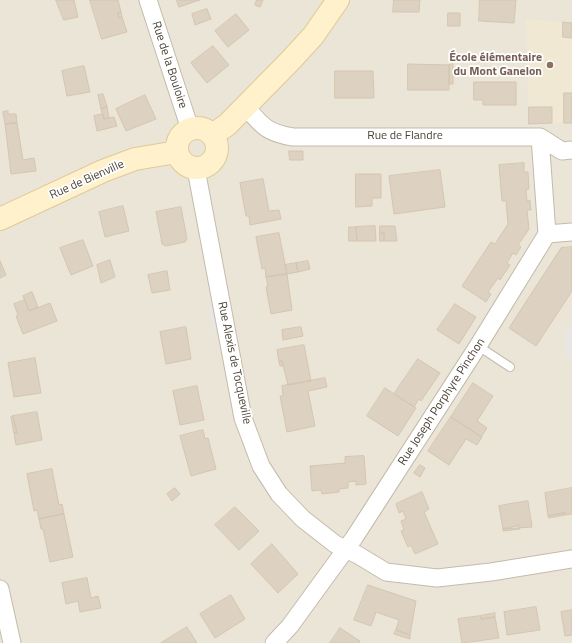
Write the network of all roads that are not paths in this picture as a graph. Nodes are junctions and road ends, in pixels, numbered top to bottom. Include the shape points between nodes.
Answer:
1 (148, 0) edge
2 (338, 0) edge
3 (245, 106) junction
4 (190, 129) junction
5 (212, 135) junction
6 (540, 137) junction
7 (572, 150) edge
8 (177, 152) junction
9 (196, 168) junction
10 (0, 220) edge
11 (572, 232) edge
12 (547, 234) junction
13 (478, 346) junction
14 (510, 367) dead end
15 (346, 549) junction
16 (572, 559) edge
17 (0, 588) edge
18 (12, 643) edge
19 (274, 643) edge

1 - 4 street, Rue de la Bouloire
2 - 3 street via 313,36
3 - 5 street via 227,126
3 - 6 street, Rue de Flandre via 275,134 293,136
4 - 5 street via 202,128
4 - 8 street via 178,141
5 - 9 street via 217,148 213,160 208,165
6 - 7 street via 562,151
6 - 12 street
8 - 9 street via 184,164
8 - 10 street, Rue de Bienville via 128,162 103,171
9 - 15 street, Rue Alexis de Tocqueville via 243,418 261,466 279,494 303,520 335,544
11 - 12 street
12 - 13 street, Rue Joseph Porphyre Pinchon
13 - 14 lane
13 - 15 street, Rue Joseph Porphyre Pinchon
15 - 16 street, Rue Alexis de Tocqueville via 386,572 437,578
15 - 19 street, Rue Joseph Porphyre Pinchon via 290,626
17 - 18 street

